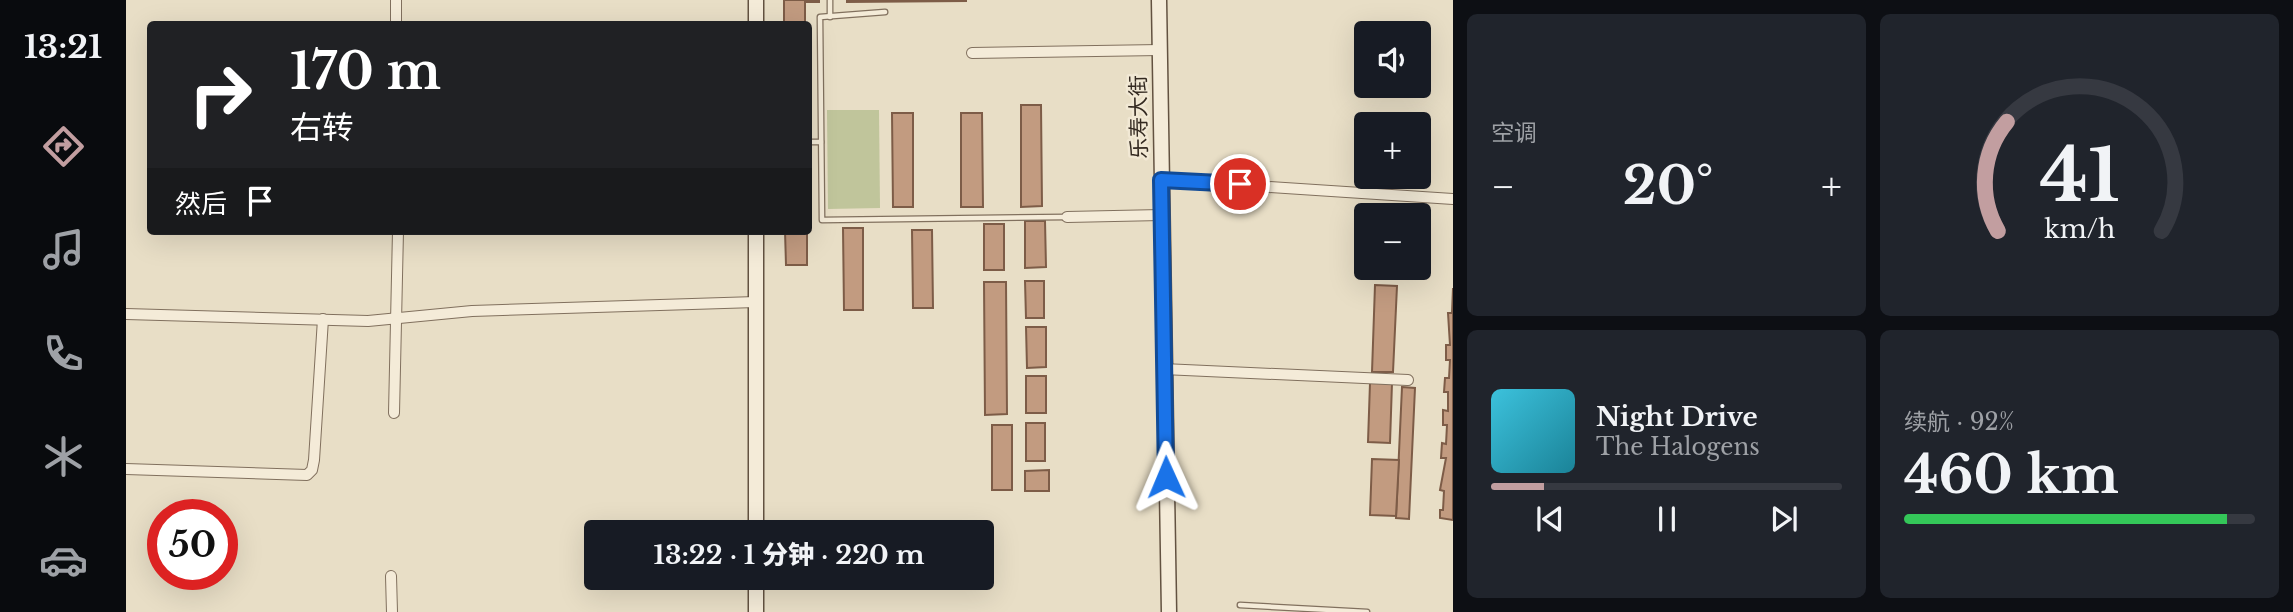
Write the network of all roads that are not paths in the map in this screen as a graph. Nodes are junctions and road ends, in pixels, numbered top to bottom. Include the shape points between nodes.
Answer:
1 (396, 0) edge
2 (756, 0) edge
3 (830, 0) edge
4 (1159, 0) edge
5 (885, 12) dead end
6 (830, 16) junction
7 (396, 21) edge
8 (756, 21) edge
9 (1160, 50) junction
10 (972, 53) dead end
11 (812, 142) edge
12 (821, 142) junction
13 (1161, 180) junction
14 (1453, 199) edge
15 (1161, 215) junction
16 (1067, 217) joint
17 (398, 235) edge
18 (756, 235) edge
19 (756, 302) junction
20 (126, 314) edge
21 (323, 319) junction
22 (395, 319) junction
23 (1163, 369) junction
24 (1408, 380) dead end
25 (394, 413) dead end
26 (126, 469) edge
27 (756, 520) edge
28 (391, 576) dead end
29 (756, 590) edge
30 (1240, 606) dead end
31 (392, 612) edge
32 (756, 612) edge
33 (1169, 612) edge
34 (1367, 612) edge

1 - 7 street
2 - 8 main road
3 - 6 lane
4 - 9 main road, 乐寿大街
5 - 6 lane
6 - 12 lane via 820,17
9 - 10 street
9 - 13 main road, 乐寿大街
11 - 12 lane
12 - 16 lane via 822,220
13 - 14 street
13 - 15 main road, 乐寿大街
15 - 16 street
15 - 23 main road, 乐寿大街
17 - 22 street
18 - 19 main road
19 - 22 street via 472,311
19 - 27 main road
20 - 21 street
21 - 22 street
21 - 26 street via 313,470 307,475
22 - 25 street
23 - 24 street
23 - 33 main road, 乐寿大街
28 - 31 street
29 - 32 main road
30 - 34 lane

